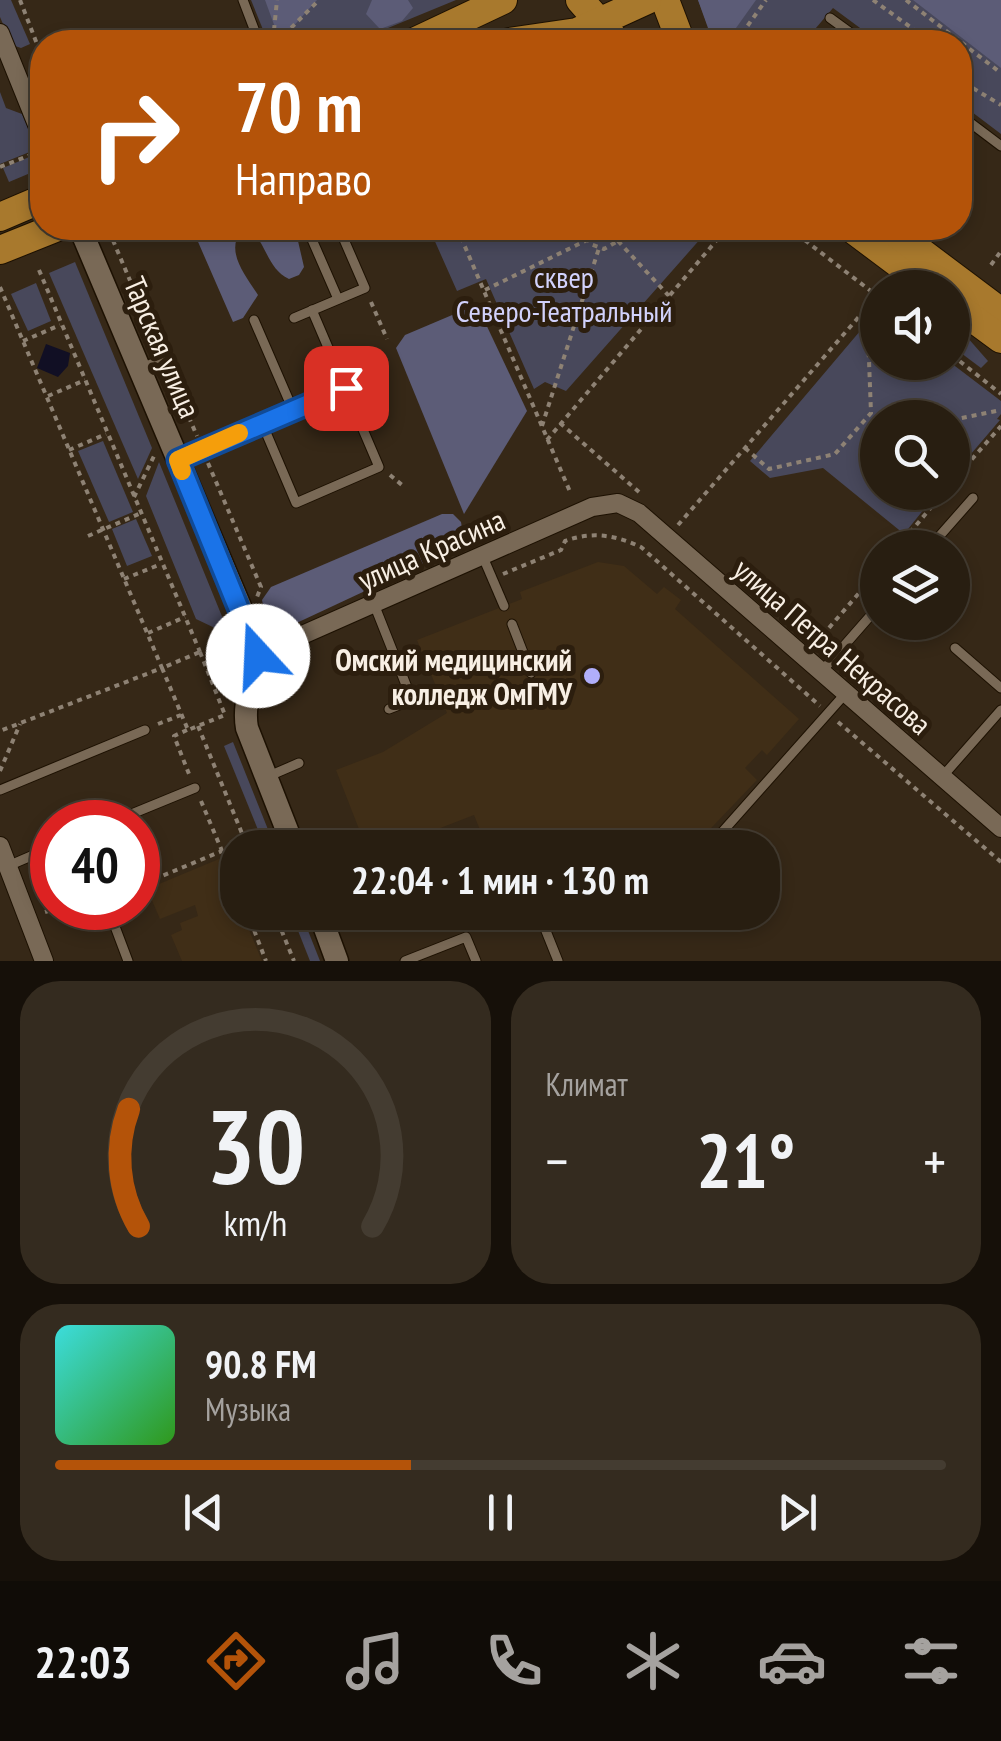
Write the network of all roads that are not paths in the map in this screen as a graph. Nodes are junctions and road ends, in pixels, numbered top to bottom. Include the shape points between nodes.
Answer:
1 (243, 0) edge
2 (580, 0) edge
3 (646, 0) edge
4 (665, 0) edge
5 (501, 1) edge
6 (830, 18) dead end
7 (254, 30) edge
8 (439, 30) edge
9 (605, 30) edge
10 (611, 30) edge
11 (676, 30) edge
12 (846, 30) edge
13 (0, 33) edge
14 (30, 107) edge
15 (972, 124) edge
16 (1001, 146) edge
17 (30, 204) edge
18 (0, 217) edge
19 (30, 238) edge
20 (85, 240) edge
21 (312, 240) edge
22 (344, 240) edge
23 (867, 240) edge
24 (907, 240) edge
25 (0, 250) edge
26 (907, 270) edge
27 (338, 299) junction
28 (997, 301) edge
29 (312, 310) junction
30 (970, 316) edge
31 (294, 318) dead end
32 (254, 320) dead end
33 (1001, 339) edge
34 (164, 358) road end
35 (140, 369) junction
36 (346, 388) junction
37 (293, 410) junction
38 (262, 424) junction
39 (178, 460) junction
40 (973, 498) dead end
41 (629, 507) joint
42 (945, 530) edge
43 (483, 557) junction
44 (374, 604) junction
45 (504, 606) dead end
46 (512, 624) dead end
47 (860, 627) edge
48 (955, 648) dead end
49 (249, 655) junction
50 (531, 673) dead end
51 (820, 673) junction
52 (1001, 688) edge
53 (845, 694) junction
54 (389, 710) dead end
55 (1001, 710) edge
56 (146, 730) road end
57 (298, 764) dead end
58 (266, 776) junction
59 (942, 777) junction
60 (195, 788) road end
61 (0, 790) edge
62 (160, 802) edge
63 (1001, 828) edge
64 (287, 830) edge
65 (724, 830) edge
66 (0, 846) edge
67 (30, 860) edge
68 (6, 874) edge
69 (116, 930) edge
70 (326, 930) edge
71 (546, 930) edge
72 (44, 961) edge
73 (128, 961) edge
74 (337, 961) edge
75 (404, 961) edge
76 (476, 961) edge
77 (558, 961) edge

1 - 7 lane
2 - 9 main road
3 - 10 main road
4 - 11 main road
5 - 8 main road
6 - 12 lane
13 - 14 street
15 - 16 lane
17 - 18 main road
19 - 25 main road
20 - 35 street, Тарская улица
21 - 27 lane
22 - 27 lane via 365,288
23 - 26 main road
24 - 28 main road
27 - 29 lane
29 - 31 lane
29 - 36 lane
30 - 33 main road
32 - 37 lane
34 - 35 lane
35 - 39 street, Тарская улица
36 - 37 lane
36 - 38 lane via 379,467 313,496 296,503
37 - 38 lane
38 - 39 lane
39 - 49 street, Тарская улица
40 - 42 lane
41 - 43 street, улица Красина via 592,507
41 - 51 street, улица Петра Некрасова
43 - 44 street, улица Красина
43 - 45 lane
44 - 49 street, улица Красина
44 - 54 lane via 412,700
46 - 50 lane
47 - 51 lane
48 - 52 lane
49 - 58 street via 244,710
51 - 53 street, улица Петра Некрасова
53 - 59 street, улица Петра Некрасова
53 - 65 lane
55 - 59 lane
56 - 61 lane
57 - 58 lane
58 - 64 street
59 - 63 street, улица Петра Некрасова
60 - 62 lane
66 - 68 street
67 - 68 lane
68 - 72 street
69 - 73 lane
70 - 74 street
71 - 77 lane
75 - 76 lane via 466,936

